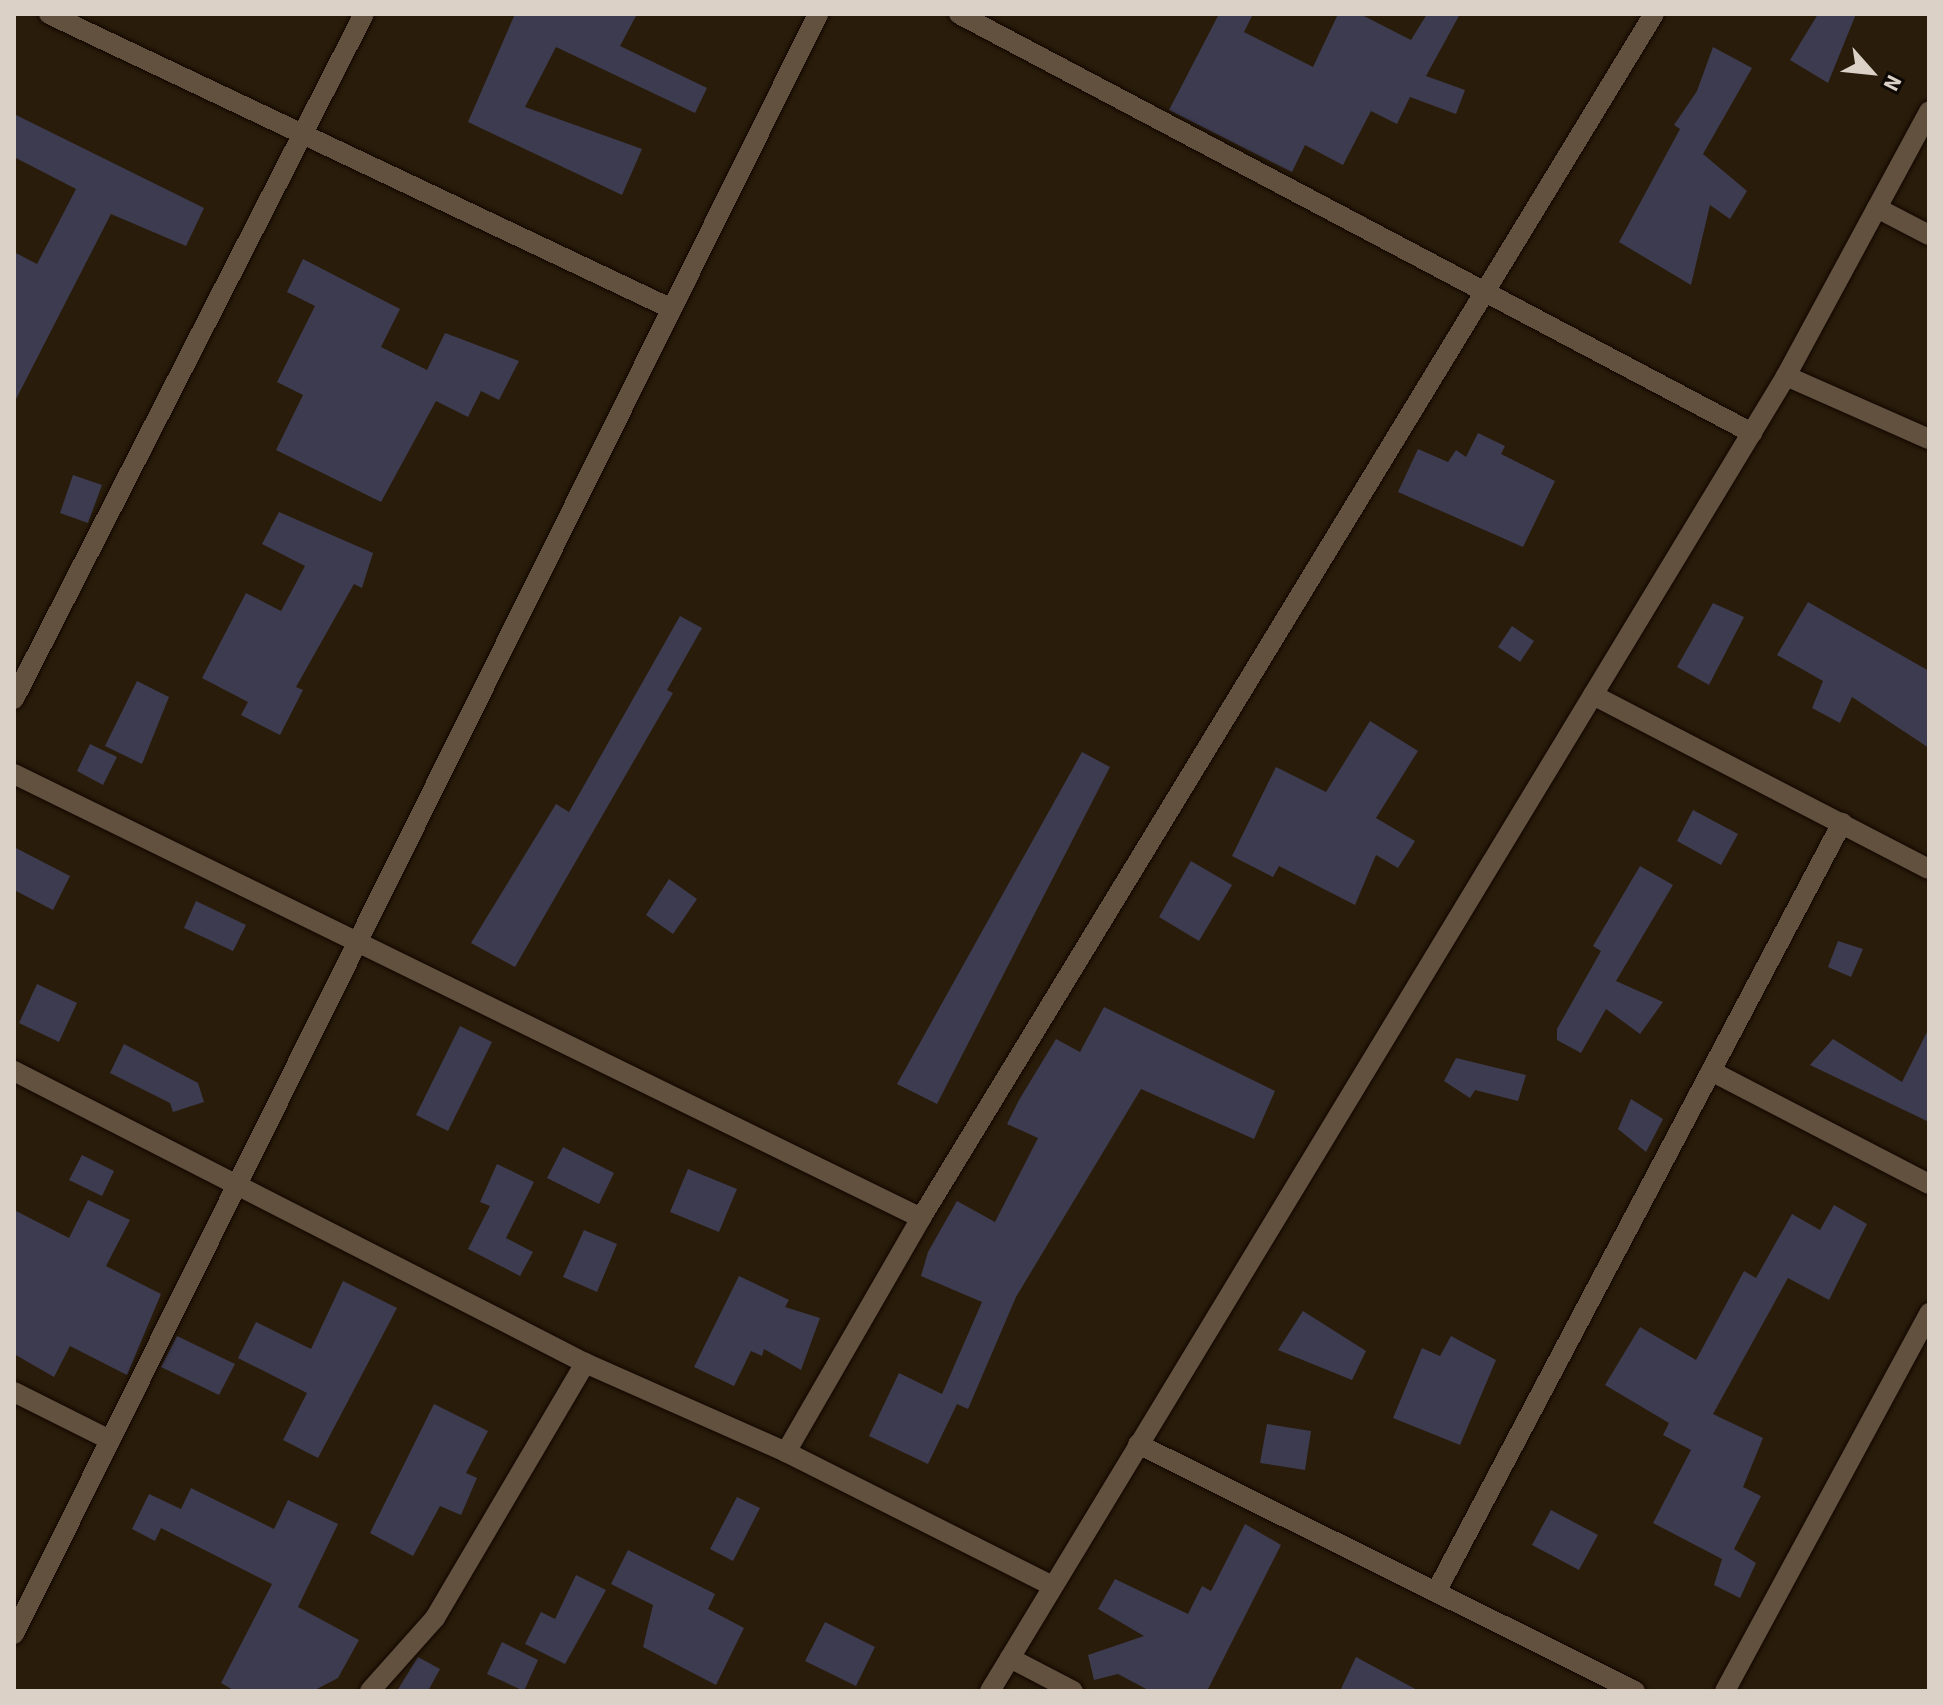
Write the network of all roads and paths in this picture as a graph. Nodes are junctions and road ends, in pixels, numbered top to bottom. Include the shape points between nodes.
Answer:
1 (49, 14) edge
2 (364, 14) edge
3 (818, 14) edge
4 (959, 14) edge
5 (1654, 14) edge
6 (1929, 111) edge
7 (303, 134) junction
8 (1877, 208) junction
9 (1929, 235) edge
10 (1485, 292) junction
11 (672, 309) junction
12 (1786, 376) junction
13 (1752, 433) junction
14 (1929, 439) edge
15 (1593, 695) junction
16 (14, 699) edge
17 (14, 774) edge
18 (1842, 823) junction
19 (1929, 869) edge
20 (358, 942) junction
21 (14, 1071) edge
22 (1711, 1071) junction
23 (243, 1184) junction
24 (1929, 1184) edge
25 (921, 1218) junction
26 (1929, 1313) edge
27 (585, 1363) junction
28 (14, 1392) edge
29 (110, 1440) junction
30 (1138, 1444) junction
31 (786, 1452) junction
32 (1051, 1585) junction
33 (1436, 1592) junction
34 (14, 1634) edge
35 (1010, 1658) junction
36 (370, 1691) edge
37 (990, 1691) edge
38 (1073, 1691) edge
39 (1635, 1691) edge
40 (1725, 1691) edge

1 - 7 street
2 - 7 street
3 - 11 street
4 - 10 street
5 - 10 street
6 - 8 street
7 - 11 street
7 - 16 street
8 - 9 street
8 - 12 street
10 - 13 street
10 - 25 street
11 - 20 street
12 - 13 street
12 - 14 street
13 - 15 street
15 - 18 street
15 - 30 street
17 - 20 street
18 - 19 street
18 - 22 street
20 - 23 street
20 - 25 street
21 - 23 street
22 - 24 street
22 - 33 street
23 - 27 street
23 - 29 street
25 - 31 street
26 - 40 street
27 - 31 street
27 - 36 street via 435,1618
28 - 29 street
29 - 34 street
30 - 32 street
30 - 33 street
31 - 32 street
32 - 35 street
33 - 39 street
35 - 37 street
35 - 38 street

